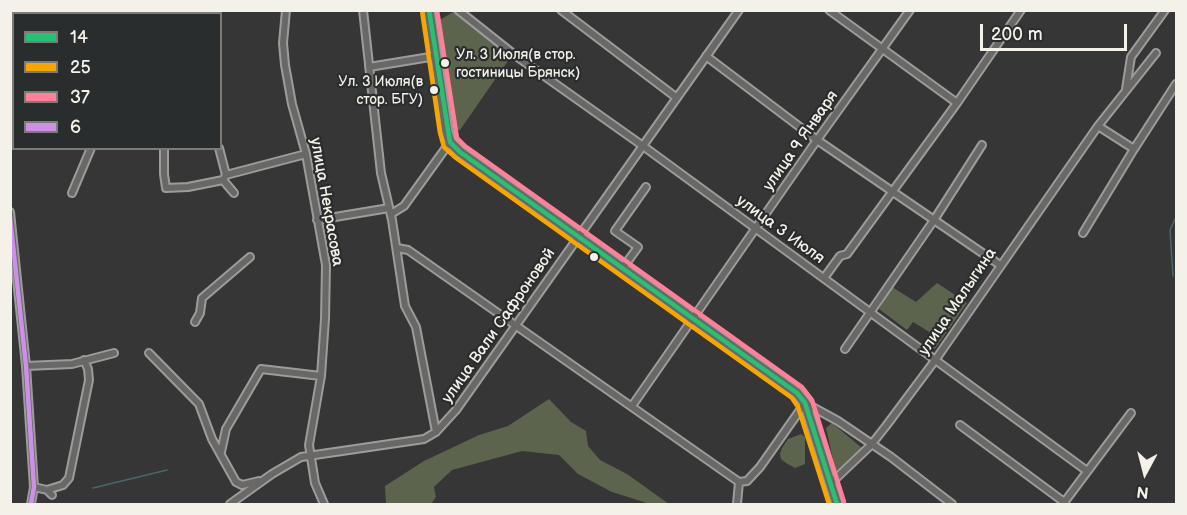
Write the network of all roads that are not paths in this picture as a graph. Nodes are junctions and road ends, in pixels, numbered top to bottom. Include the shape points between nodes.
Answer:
1 (286, 10) edge
2 (363, 10) edge
3 (458, 10) edge
4 (561, 10) edge
5 (739, 10) edge
6 (829, 10) edge
7 (910, 10) edge
8 (1165, 10) edge
9 (429, 11) edge
10 (1017, 12) edge
11 (883, 49) junction
12 (1156, 53) dead end
13 (436, 56) junction
14 (706, 56) junction
15 (369, 67) junction
16 (1176, 84) edge
17 (1125, 92) junction
18 (677, 98) junction
19 (957, 103) junction
20 (1098, 126) junction
21 (817, 140) junction
22 (450, 142) junction
23 (982, 145) dead end
24 (644, 146) junction
25 (1134, 149) junction
26 (90, 150) edge
27 (164, 150) edge
28 (219, 150) edge
29 (306, 154) junction
30 (225, 178) junction
31 (646, 187) dead end
32 (892, 192) junction
33 (72, 193) dead end
34 (234, 194) dead end
35 (390, 211) junction
36 (10, 212) edge
37 (317, 220) junction
38 (934, 220) junction
39 (756, 230) junction
40 (1083, 233) dead end
41 (579, 237) junction
42 (397, 248) junction
43 (250, 257) dead end
44 (1000, 265) junction
45 (622, 269) junction
46 (824, 278) junction
47 (870, 312) junction
48 (692, 319) junction
49 (195, 322) dead end
50 (516, 324) junction
51 (845, 349) dead end
52 (114, 353) dead end
53 (149, 353) dead end
54 (936, 359) junction
55 (84, 360) junction
56 (26, 366) junction
57 (321, 376) junction
58 (805, 403) junction
59 (632, 406) junction
60 (1131, 412) dead end
61 (960, 424) dead end
62 (436, 432) junction
63 (871, 445) junction
64 (221, 453) junction
65 (310, 455) junction
66 (1087, 471) junction
67 (261, 481) junction
68 (743, 481) junction
69 (830, 484) junction
70 (34, 487) junction
71 (1063, 503) edge
72 (31, 504) edge
73 (231, 504) edge
74 (324, 504) edge
75 (737, 504) edge
76 (837, 504) edge
77 (952, 504) edge

1 - 29 street, улица Некрасова via 285,65
2 - 15 street
3 - 24 street, улица 3 Июля
4 - 18 street
5 - 14 street, улица Вали Сафроновой
6 - 11 street
7 - 11 street, улица 9 Января
8 - 17 street, улица Малыгина via 1131,57
9 - 13 main road
10 - 19 street
11 - 19 street
11 - 21 street, улица 9 Января
12 - 17 street, улица Малыгина
13 - 15 street
13 - 22 main road
14 - 18 street, улица Вали Сафроновой
14 - 21 street
15 - 35 street via 381,174
16 - 25 street
17 - 20 street, улица Малыгина
18 - 24 street, улица Вали Сафроновой
19 - 32 street
20 - 25 street
20 - 44 street, улица Малыгина
21 - 32 street
21 - 39 street, улица 9 Января
22 - 35 street via 404,206
22 - 41 main road
23 - 38 street
24 - 39 street, улица 3 Июля
24 - 41 street, улица Вали Сафроновой
25 - 40 street
26 - 33 street
27 - 30 street via 166,188
28 - 30 street
29 - 30 street
29 - 37 street, улица Некрасова
30 - 34 street
31 - 45 street via 615,231 638,247
32 - 38 street
32 - 46 street via 847,254 840,256
35 - 37 street
35 - 42 street
36 - 56 street
37 - 57 street, улица Некрасова via 326,275
38 - 44 street
38 - 47 street
39 - 46 street, улица 3 Июля
39 - 48 street, улица 9 Января
41 - 45 main road
41 - 50 street, улица Вали Сафроновой
42 - 50 street via 408,250
42 - 62 street via 405,306 416,327
43 - 49 street via 202,298
44 - 54 street, улица Малыгина
45 - 48 main road
46 - 47 street, улица 3 Июля
47 - 51 street
47 - 54 street, улица 3 Июля
48 - 58 main road via 797,393
48 - 59 street, улица 9 Января
50 - 59 street
50 - 62 street, улица Вали Сафроновой
52 - 55 street
53 - 64 street via 199,404
54 - 63 street, улица Малыгина
54 - 66 street, улица 3 Июля
55 - 56 street
55 - 70 street via 89,380 69,478 50,493
56 - 70 street
57 - 64 street via 261,369 226,429
57 - 65 street, улица Некрасова
58 - 63 street
58 - 68 street via 760,467
58 - 69 main road
59 - 68 street
60 - 66 street
61 - 71 street
62 - 65 street, улица Вали Сафроновой via 427,438 390,445
63 - 69 street, улица Малыгина
63 - 77 street
64 - 67 street via 238,483
65 - 67 street, улица Вали Сафроновой
65 - 74 street, улица Некрасова
66 - 71 street
67 - 73 street, улица Вали Сафроновой
68 - 75 street
69 - 76 main road
70 - 72 street

